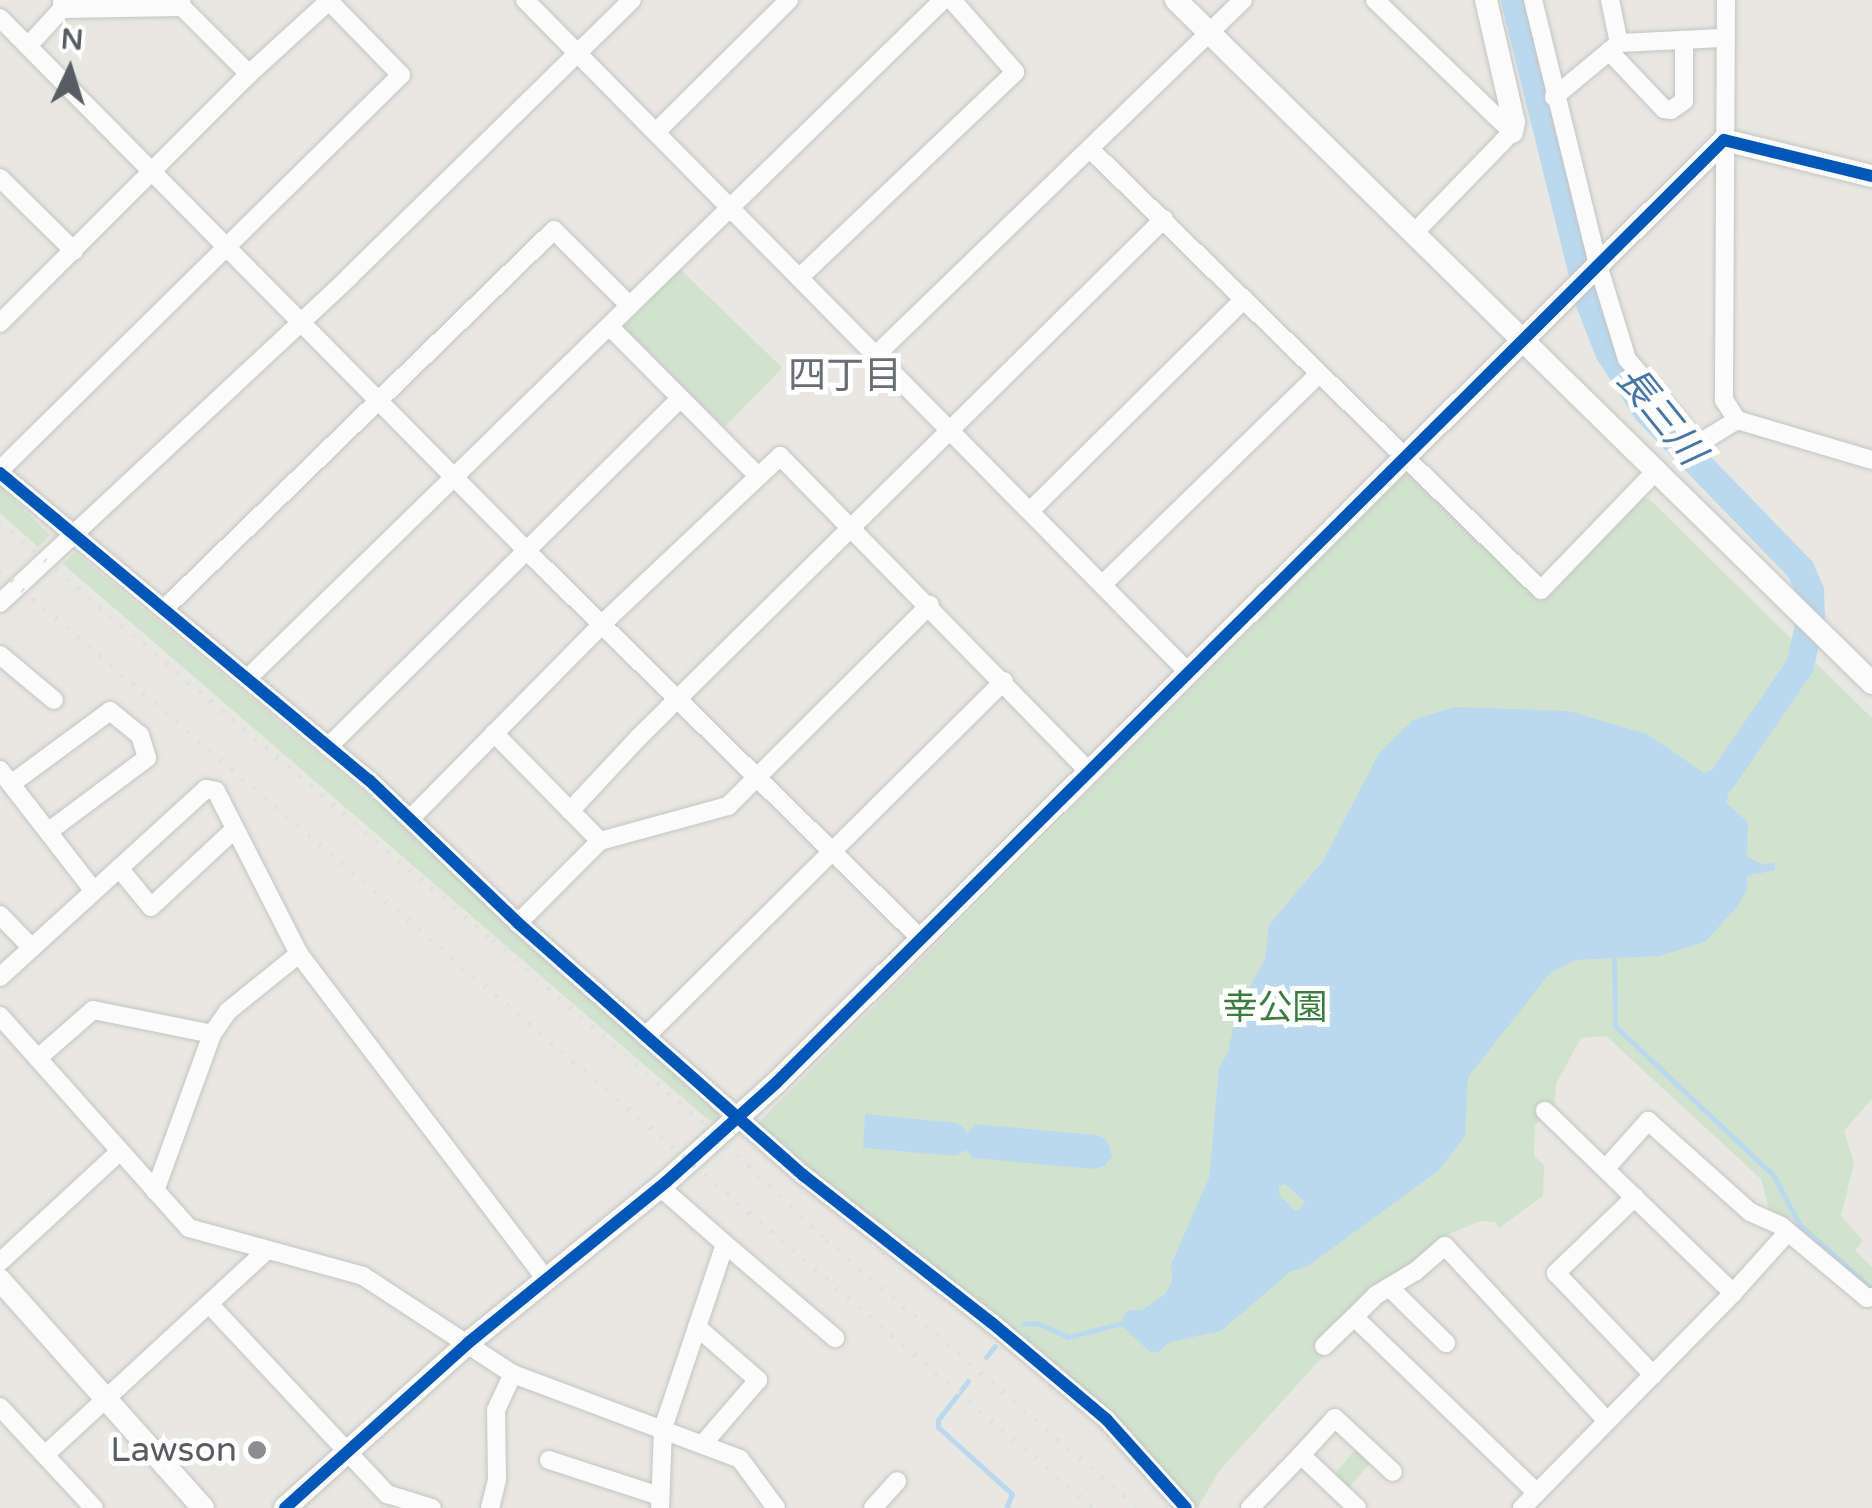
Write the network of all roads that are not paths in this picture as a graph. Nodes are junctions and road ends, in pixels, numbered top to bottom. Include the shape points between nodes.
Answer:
1 (525, 0) edge
2 (632, 0) edge
3 (789, 0) edge
4 (943, 0) edge
5 (952, 0) edge
6 (1176, 0) edge
7 (1244, 0) edge
8 (1375, 0) edge
9 (1486, 0) edge
10 (1533, 0) edge
11 (1610, 0) edge
12 (1726, 0) edge
13 (329, 1) edge
14 (182, 4) edge
15 (62, 5) edge
16 (0, 18) edge
17 (1210, 33) junction
18 (1724, 38) junction
19 (1684, 40) junction
20 (28, 46) junction
21 (1614, 47) junction
22 (578, 54) junction
23 (249, 74) junction
24 (1554, 97) junction
25 (657, 131) junction
26 (1512, 132) junction
27 (1724, 140) junction
28 (1091, 150) junction
29 (153, 172) junction
30 (1872, 176) edge
31 (0, 178) edge
32 (729, 205) junction
33 (1164, 218) junction
34 (1416, 231) junction
35 (227, 246) junction
36 (74, 250) junction
37 (1598, 265) junction
38 (800, 277) junction
39 (1244, 299) junction
40 (630, 306) junction
41 (300, 322) junction
42 (0, 323) edge
43 (610, 327) junction
44 (1522, 340) junction
45 (876, 354) junction
46 (1319, 374) junction
47 (380, 400) junction
48 (680, 400) junction
49 (1737, 420) junction
50 (951, 431) junction
51 (1404, 456) junction
52 (1872, 460) edge
53 (0, 472) edge
54 (1654, 473) junction
55 (455, 475) junction
56 (758, 476) junction
57 (1031, 510) junction
58 (855, 528) junction
59 (73, 537) junction
60 (527, 551) junction
61 (1104, 583) junction
62 (0, 604) edge
63 (930, 604) junction
64 (165, 608) junction
65 (602, 624) junction
66 (0, 655) edge
67 (1188, 672) junction
68 (249, 677) junction
69 (1004, 681) junction
70 (1872, 683) edge
71 (680, 699) junction
72 (54, 700) dead end
73 (494, 733) junction
74 (328, 747) junction
75 (1089, 771) junction
76 (6, 776) edge
77 (756, 776) junction
78 (570, 811) junction
79 (410, 818) junction
80 (235, 829) junction
81 (49, 831) junction
82 (600, 840) junction
83 (834, 854) junction
84 (119, 868) junction
85 (93, 890) junction
86 (0, 915) edge
87 (518, 924) junction
88 (919, 937) junction
89 (32, 948) junction
90 (299, 954) junction
91 (0, 977) edge
92 (0, 1016) edge
93 (212, 1034) junction
94 (646, 1036) junction
95 (38, 1058) junction
96 (1545, 1111) dead end
97 (740, 1116) junction
98 (118, 1152) junction
99 (1608, 1167) junction
100 (660, 1187) junction
101 (155, 1191) junction
102 (1636, 1197) junction
103 (1788, 1232) junction
104 (724, 1244) junction
105 (265, 1252) junction
106 (0, 1262) edge
107 (545, 1278) junction
108 (0, 1280) edge
109 (1388, 1287) junction
110 (1733, 1292) junction
111 (1872, 1297) edge
112 (211, 1306) junction
113 (1354, 1318) junction
114 (696, 1327) junction
115 (835, 1338) dead end
116 (468, 1343) junction
117 (1446, 1344) dead end
118 (1324, 1346) dead end
119 (513, 1374) junction
120 (1653, 1375) junction
121 (108, 1398) junction
122 (0, 1408) edge
123 (1607, 1421) junction
124 (664, 1428) junction
125 (704, 1444) junction
126 (46, 1454) junction
127 (349, 1454) junction
128 (1301, 1455) junction
129 (549, 1460) dead end
130 (1394, 1472) dead end
131 (898, 1481) dead end
132 (1537, 1492) junction
133 (385, 1501) edge
134 (660, 1502) edge
135 (94, 1508) edge
136 (203, 1508) edge
137 (284, 1508) edge
138 (432, 1508) edge
139 (490, 1508) edge
140 (776, 1508) edge
141 (873, 1508) edge
142 (1186, 1508) edge
143 (1250, 1508) edge
144 (1357, 1508) edge
145 (1522, 1508) edge

1 - 22 street
2 - 22 street
3 - 25 street
4 - 32 street
5 - 38 street via 1015,72
6 - 17 street
7 - 17 street
8 - 26 street
9 - 26 street
10 - 24 street
11 - 21 street
12 - 18 street
13 - 23 street
13 - 35 street via 401,74
14 - 15 street
14 - 23 street
15 - 20 street
16 - 20 street
17 - 28 street
17 - 34 street
18 - 19 street
18 - 27 street
19 - 21 street
19 - 21 street via 1684,101 1670,110
20 - 29 street
21 - 24 street
22 - 25 street
22 - 41 street
23 - 29 street
24 - 37 street
25 - 32 street
26 - 34 street
27 - 30 street
27 - 37 street
27 - 49 street via 1724,400
28 - 33 street
28 - 45 street
29 - 35 street
29 - 36 street
31 - 36 street
32 - 38 street
32 - 40 street
33 - 39 street
33 - 50 street
34 - 44 street
35 - 41 street
35 - 53 street
36 - 42 street
37 - 44 street
37 - 49 street via 1627,359 1660,402 1698,444
38 - 45 street
39 - 46 street
39 - 57 street
40 - 43 street
40 - 47 street via 554,230
41 - 47 street
41 - 59 street
43 - 48 street
43 - 55 street
44 - 51 street
44 - 54 street
45 - 50 street
46 - 51 street
46 - 61 street
47 - 55 street
47 - 64 street
48 - 56 street
48 - 60 street
49 - 52 street
50 - 57 street
50 - 58 street
51 - 54 street via 1540,590
51 - 67 street
53 - 59 street
54 - 70 street
55 - 60 street
55 - 68 street
56 - 58 street via 780,456
56 - 65 street
57 - 61 street
58 - 63 street
58 - 71 street
59 - 62 street
59 - 64 street
60 - 65 street
60 - 74 street
61 - 67 street
63 - 69 street
63 - 77 street
64 - 68 street
65 - 71 street
65 - 73 street
66 - 72 street
67 - 75 street
68 - 74 street
69 - 75 street
69 - 83 street
71 - 77 street
71 - 78 street
73 - 78 street
73 - 79 street
74 - 79 street
75 - 88 street
76 - 81 street
76 - 81 street via 110,711 140,735 146,758
77 - 82 street via 728,806
77 - 83 street
78 - 82 street
79 - 87 street
80 - 84 street via 151,907
80 - 84 street via 216,791 206,788
80 - 90 street
81 - 85 street
82 - 87 street
83 - 88 street
83 - 94 street
84 - 85 street
85 - 89 street
86 - 89 street
87 - 94 street
88 - 97 street
89 - 91 street
90 - 93 street via 228,1011
90 - 107 street
92 - 95 street
93 - 95 street via 93,1010
93 - 101 street
94 - 97 street
95 - 98 street
96 - 99 street
97 - 100 street
97 - 142 street via 803,1175 1107,1420
98 - 101 street
98 - 106 street
99 - 102 street
99 - 103 street via 1648,1122 1750,1212
100 - 104 street
100 - 107 street
101 - 105 street via 188,1228
102 - 110 street
102 - 120 street via 1556,1273
103 - 110 street
103 - 111 street
104 - 114 street
104 - 115 street
105 - 112 street
105 - 116 street via 363,1276
107 - 116 street
108 - 121 street
109 - 113 street
109 - 117 street
109 - 123 street via 1445,1246
110 - 120 street
112 - 121 street
112 - 127 street
113 - 118 street
113 - 132 street
114 - 124 street
114 - 125 street via 758,1380
116 - 119 street
116 - 127 street
119 - 124 street
119 - 139 street via 496,1410
120 - 123 street
121 - 126 street
121 - 136 street
122 - 126 street
123 - 132 street
124 - 125 street
124 - 134 street
125 - 140 street via 740,1459
126 - 135 street
127 - 133 street
127 - 137 street
128 - 130 street via 1335,1418
128 - 143 street
128 - 144 street
129 - 134 street
131 - 141 street
132 - 145 street
133 - 138 street

